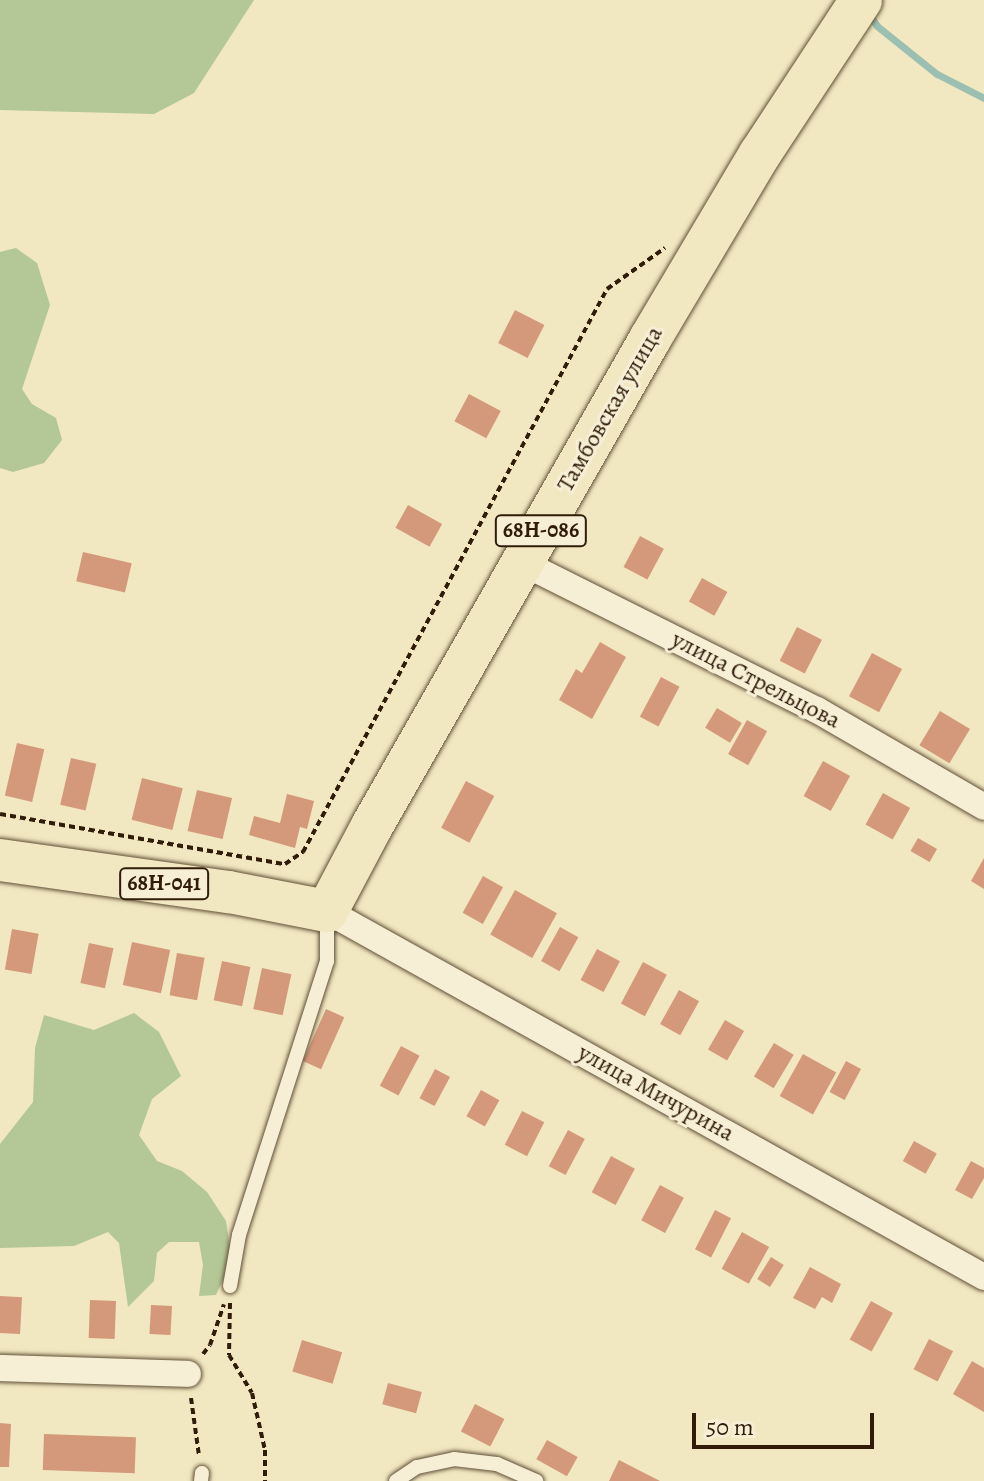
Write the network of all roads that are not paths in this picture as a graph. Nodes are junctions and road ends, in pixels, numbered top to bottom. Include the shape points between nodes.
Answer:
1 (861, 0) edge
2 (523, 563) junction
3 (984, 807) edge
4 (0, 860) edge
5 (327, 911) junction
6 (984, 1277) edge
7 (230, 1286) road end
8 (0, 1368) edge
9 (188, 1374) dead end
10 (396, 1481) edge
11 (536, 1481) edge

1 - 2 main road, Тамбовская улица / 68Н-086 via 760,154
2 - 3 street, улица Стрельцова via 817,710
2 - 5 main road, Тамбовская улица / 68Н-086
4 - 5 main road, 68Н-041
5 - 6 street, улица Мичурина
5 - 7 lane via 327,961 239,1235
8 - 9 street
10 - 11 lane via 417,1467 454,1459 497,1464

